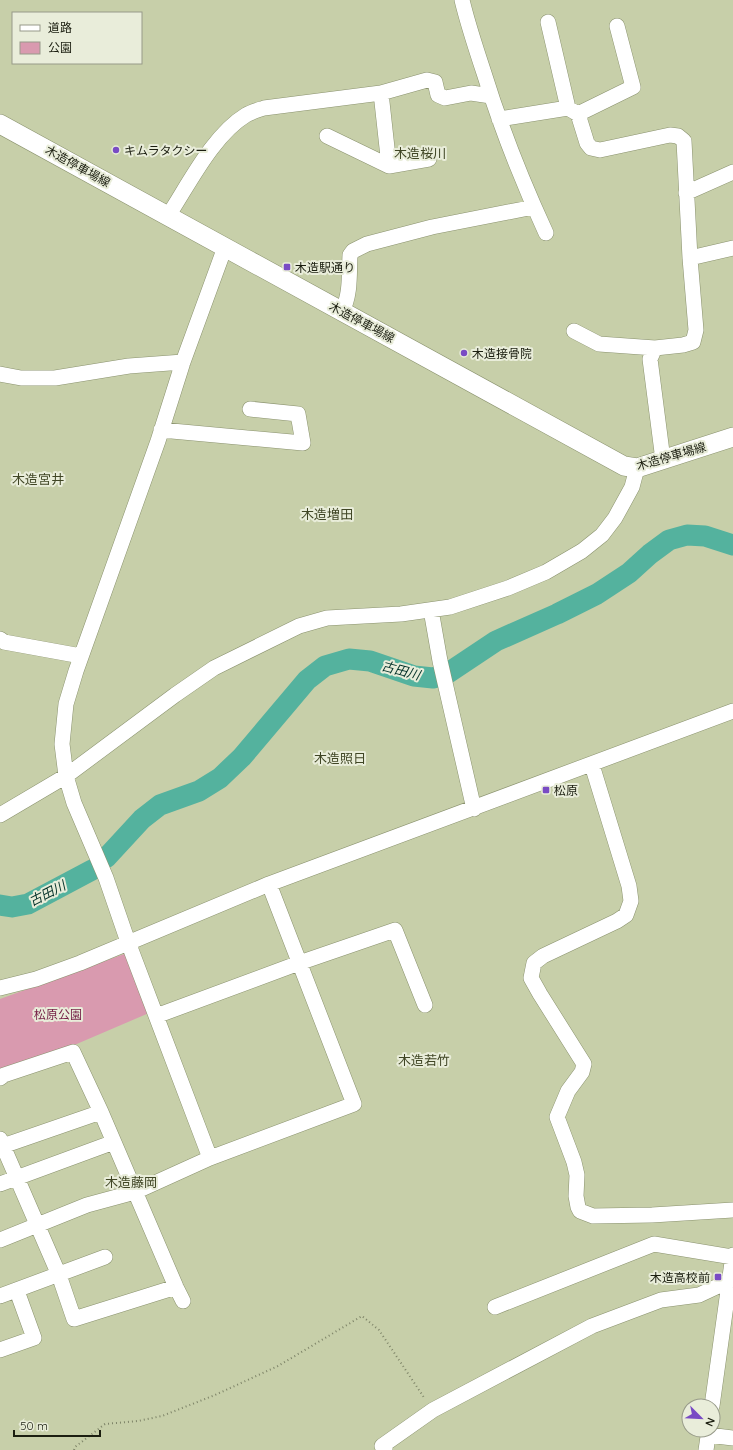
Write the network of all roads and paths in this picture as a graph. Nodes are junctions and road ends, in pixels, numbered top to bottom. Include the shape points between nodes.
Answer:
1 (462, 0) edge
2 (548, 22) dead end
3 (617, 26) dead end
4 (381, 93) junction
5 (491, 96) junction
6 (573, 111) junction
7 (499, 119) junction
8 (0, 124) edge
9 (327, 136) dead end
10 (429, 159) dead end
11 (389, 166) junction
12 (733, 172) edge
13 (686, 193) junction
14 (534, 207) junction
15 (168, 216) junction
16 (546, 233) dead end
17 (225, 247) junction
18 (733, 248) edge
19 (690, 258) junction
20 (342, 311) junction
21 (574, 330) dead end
22 (655, 348) junction
23 (183, 362) junction
24 (0, 374) edge
25 (250, 409) dead end
26 (161, 430) junction
27 (733, 438) edge
28 (663, 460) junction
29 (637, 468) junction
30 (431, 610) junction
31 (0, 639) edge
32 (81, 656) junction
33 (733, 711) edge
34 (592, 765) junction
35 (66, 776) junction
36 (474, 809) junction
37 (0, 815) edge
38 (269, 884) junction
39 (128, 942) junction
40 (299, 963) junction
41 (0, 988) edge
42 (425, 1005) dead end
43 (156, 1016) junction
44 (0, 1078) edge
45 (101, 1112) junction
46 (114, 1142) junction
47 (1, 1144) edge
48 (210, 1158) junction
49 (18, 1178) junction
50 (0, 1184) edge
51 (135, 1192) junction
52 (733, 1210) edge
53 (36, 1226) junction
54 (0, 1240) edge
55 (105, 1257) dead end
56 (731, 1273) edge
57 (59, 1275) junction
58 (176, 1287) junction
59 (17, 1291) junction
60 (0, 1296) edge
61 (183, 1301) dead end
62 (495, 1307) dead end
63 (0, 1350) edge
64 (713, 1398) edge
65 (433, 1410) junction
66 (721, 1435) edge
67 (708, 1438) edge
68 (733, 1438) edge
69 (74, 1450) edge
70 (386, 1450) edge
71 (706, 1450) edge

1 - 5 street
2 - 6 street
3 - 6 street via 633,88
4 - 5 street via 427,80 435,82 438,95 445,98 471,93
4 - 11 street
4 - 15 street via 264,108 247,115 224,133 202,162
5 - 7 street
6 - 7 street
6 - 13 street via 591,148 600,150 670,135 678,136 684,141
7 - 14 street
8 - 15 main road, 木造停車場線
9 - 11 street
10 - 11 street
12 - 13 street
13 - 19 street
14 - 16 street
14 - 20 street via 432,227 367,244 353,251 350,255 348,293
15 - 17 main road, 木造停車場線
17 - 20 main road, 木造停車場線
17 - 23 street
18 - 19 street
19 - 22 street via 696,330 693,342
20 - 29 main road, 木造停車場線 via 624,466
21 - 22 street via 599,344
22 - 28 street via 650,359
23 - 24 street via 129,366 55,378 21,378
23 - 26 street
25 - 26 street via 298,414 303,443
26 - 32 street
27 - 28 main road, 木造停車場線
28 - 29 main road, 木造停車場線
29 - 30 street via 632,487 615,518 602,535 582,551 546,572 508,588 450,607
30 - 35 street via 327,618 299,626 214,668
30 - 36 street
31 - 32 street via 4,642
32 - 35 street via 66,704 62,744
33 - 34 street
34 - 36 street
34 - 52 street via 629,886 631,901 626,915 617,921 538,959 534,963 531,978 584,1064 582,1072 568,1091 557,1117 574,1162 578,1207 580,1211 593,1216 652,1216
35 - 37 street
35 - 39 street
36 - 38 street
38 - 39 street
38 - 40 street
39 - 41 street via 36,979
39 - 43 street
40 - 42 street via 395,930
40 - 43 street
40 - 48 street via 354,1104
43 - 48 street
44 - 45 street via 73,1052
45 - 46 street
45 - 47 street
46 - 49 street
46 - 51 street
47 - 49 street
48 - 51 street
49 - 50 street
49 - 53 street
51 - 53 street via 87,1205
51 - 58 street
53 - 54 street
53 - 57 street
55 - 57 street
56 - 62 street via 654,1244
56 - 64 street
56 - 65 street via 699,1294 661,1300 592,1326
57 - 58 street via 74,1319
57 - 59 street
58 - 61 street
59 - 60 street
59 - 63 street via 34,1338
65 - 69 path via 379,1330 362,1316 278,1366 215,1395 162,1416 105,1424
65 - 70 street via 382,1446
66 - 68 street
67 - 71 street

